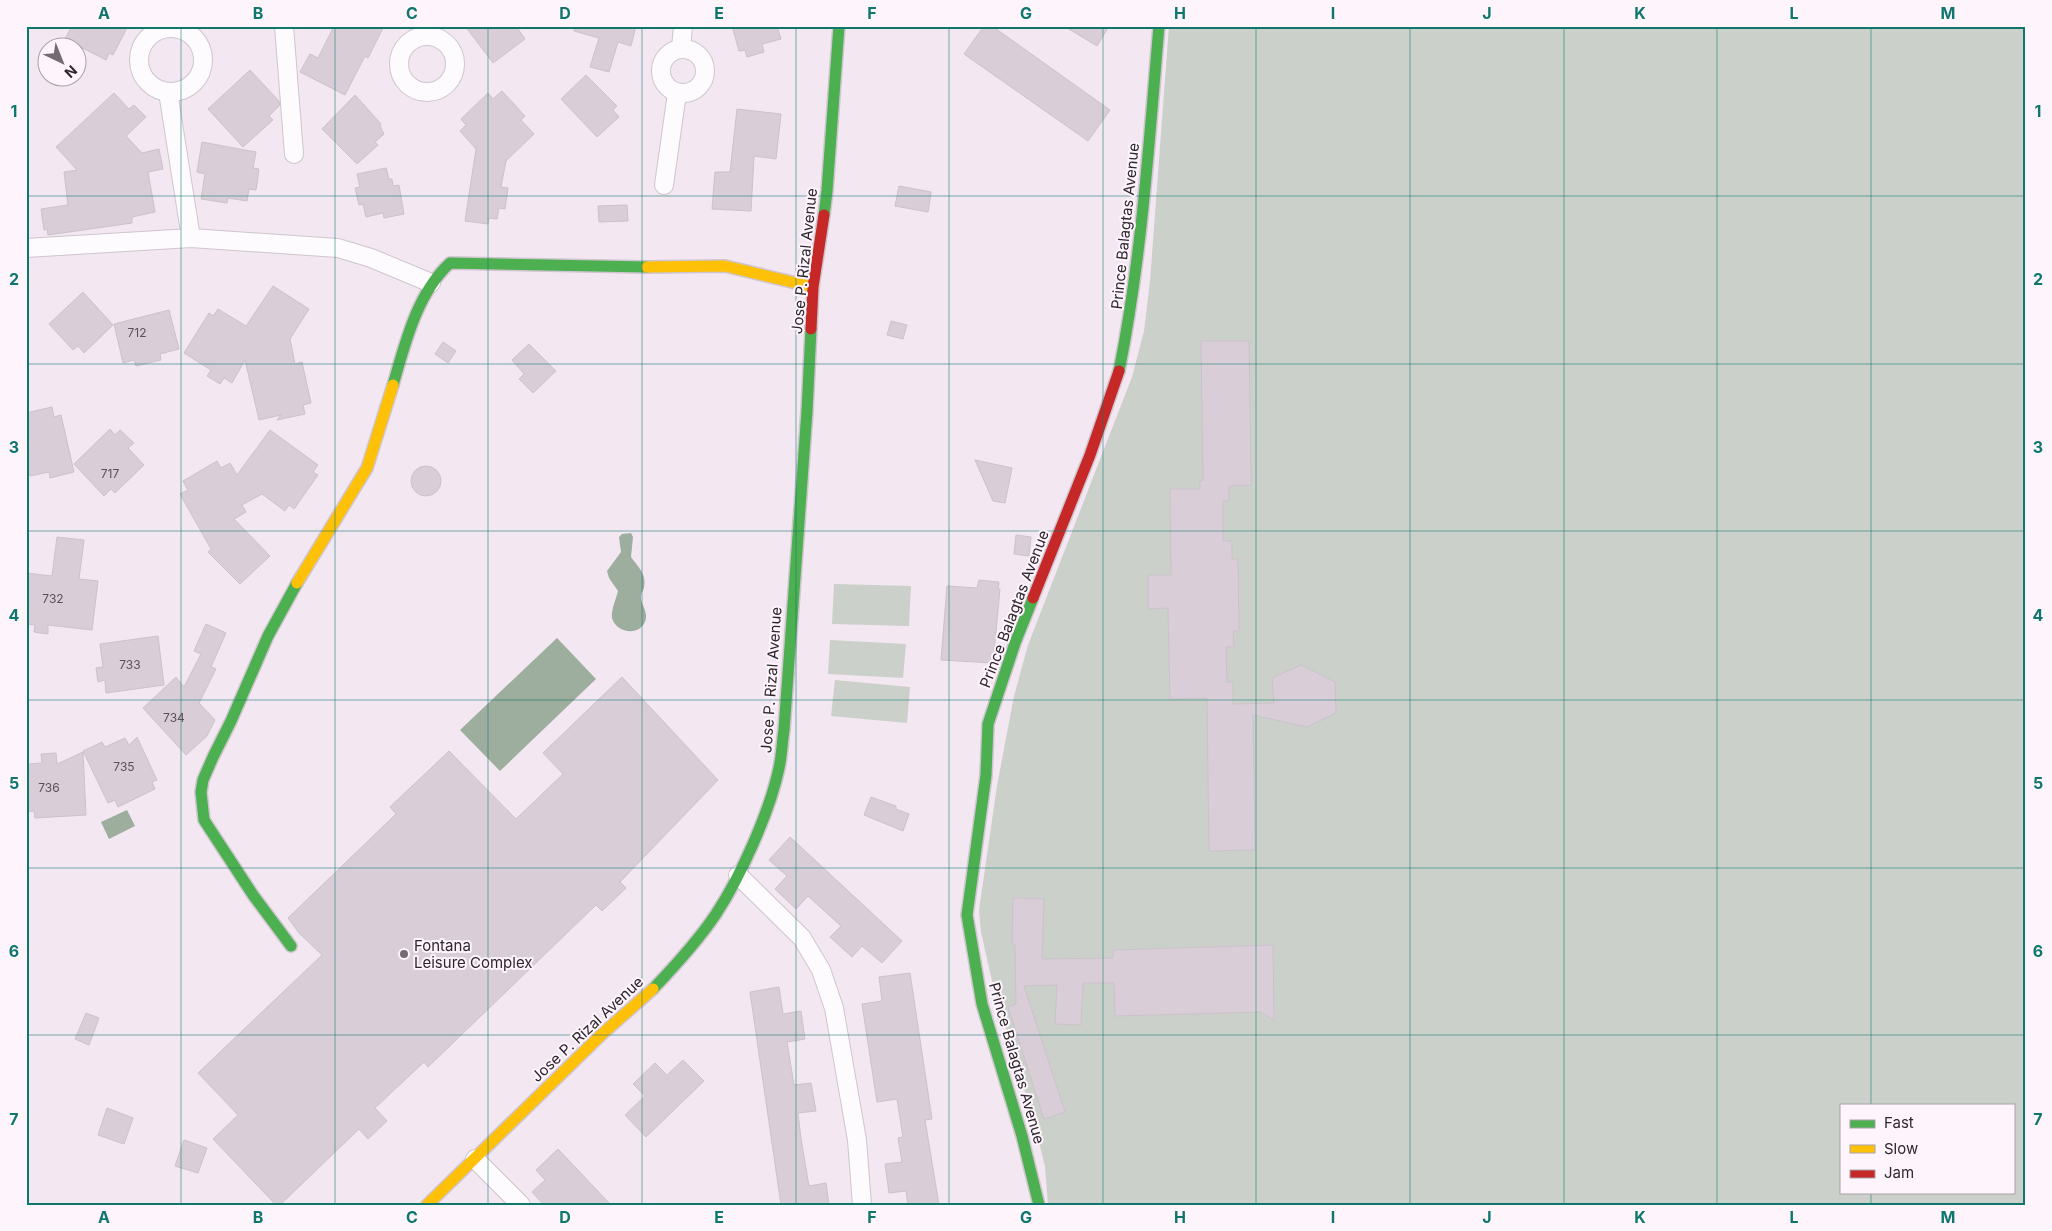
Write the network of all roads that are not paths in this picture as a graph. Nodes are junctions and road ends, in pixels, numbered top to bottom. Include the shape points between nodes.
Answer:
1 (284, 26) edge
2 (683, 26) edge
3 (839, 26) edge
4 (1159, 26) edge
5 (174, 27) edge
6 (681, 48) junction
7 (168, 92) junction
8 (677, 92) junction
9 (294, 154) dead end
10 (664, 185) dead end
11 (191, 238) junction
12 (26, 248) edge
13 (431, 283) junction
14 (813, 287) junction
15 (738, 875) junction
16 (291, 946) dead end
17 (475, 1159) junction
18 (427, 1205) edge
19 (520, 1205) edge
20 (862, 1205) edge
21 (1039, 1205) edge

1 - 9 street
2 - 6 street
3 - 14 street, Jose P. Rizal Avenue via 826,191
4 - 21 street, Prince Balagtas Avenue via 1139,255 1120,364 1090,455 1015,643 988,724 986,775 967,915 982,1004
5 - 7 street via 200,46 202,63 197,78 191,84
5 - 7 street via 151,36 141,49 139,58 147,81
6 - 8 street via 668,55 661,68 664,82
6 - 8 street via 696,52 705,64 706,72 693,91
7 - 11 street
8 - 10 street
11 - 12 street
11 - 13 street via 338,248
13 - 14 street via 443,266 450,263 726,266
13 - 16 street via 413,323 368,465 266,641 207,766 200,790 204,820
14 - 15 street, Jose P. Rizal Avenue via 784,730 779,768 765,813
15 - 17 street, Jose P. Rizal Avenue via 716,914 653,989 602,1034
15 - 20 street via 802,938 821,970 834,1008 839,1036 857,1140
17 - 18 street, Jose P. Rizal Avenue
17 - 19 street

